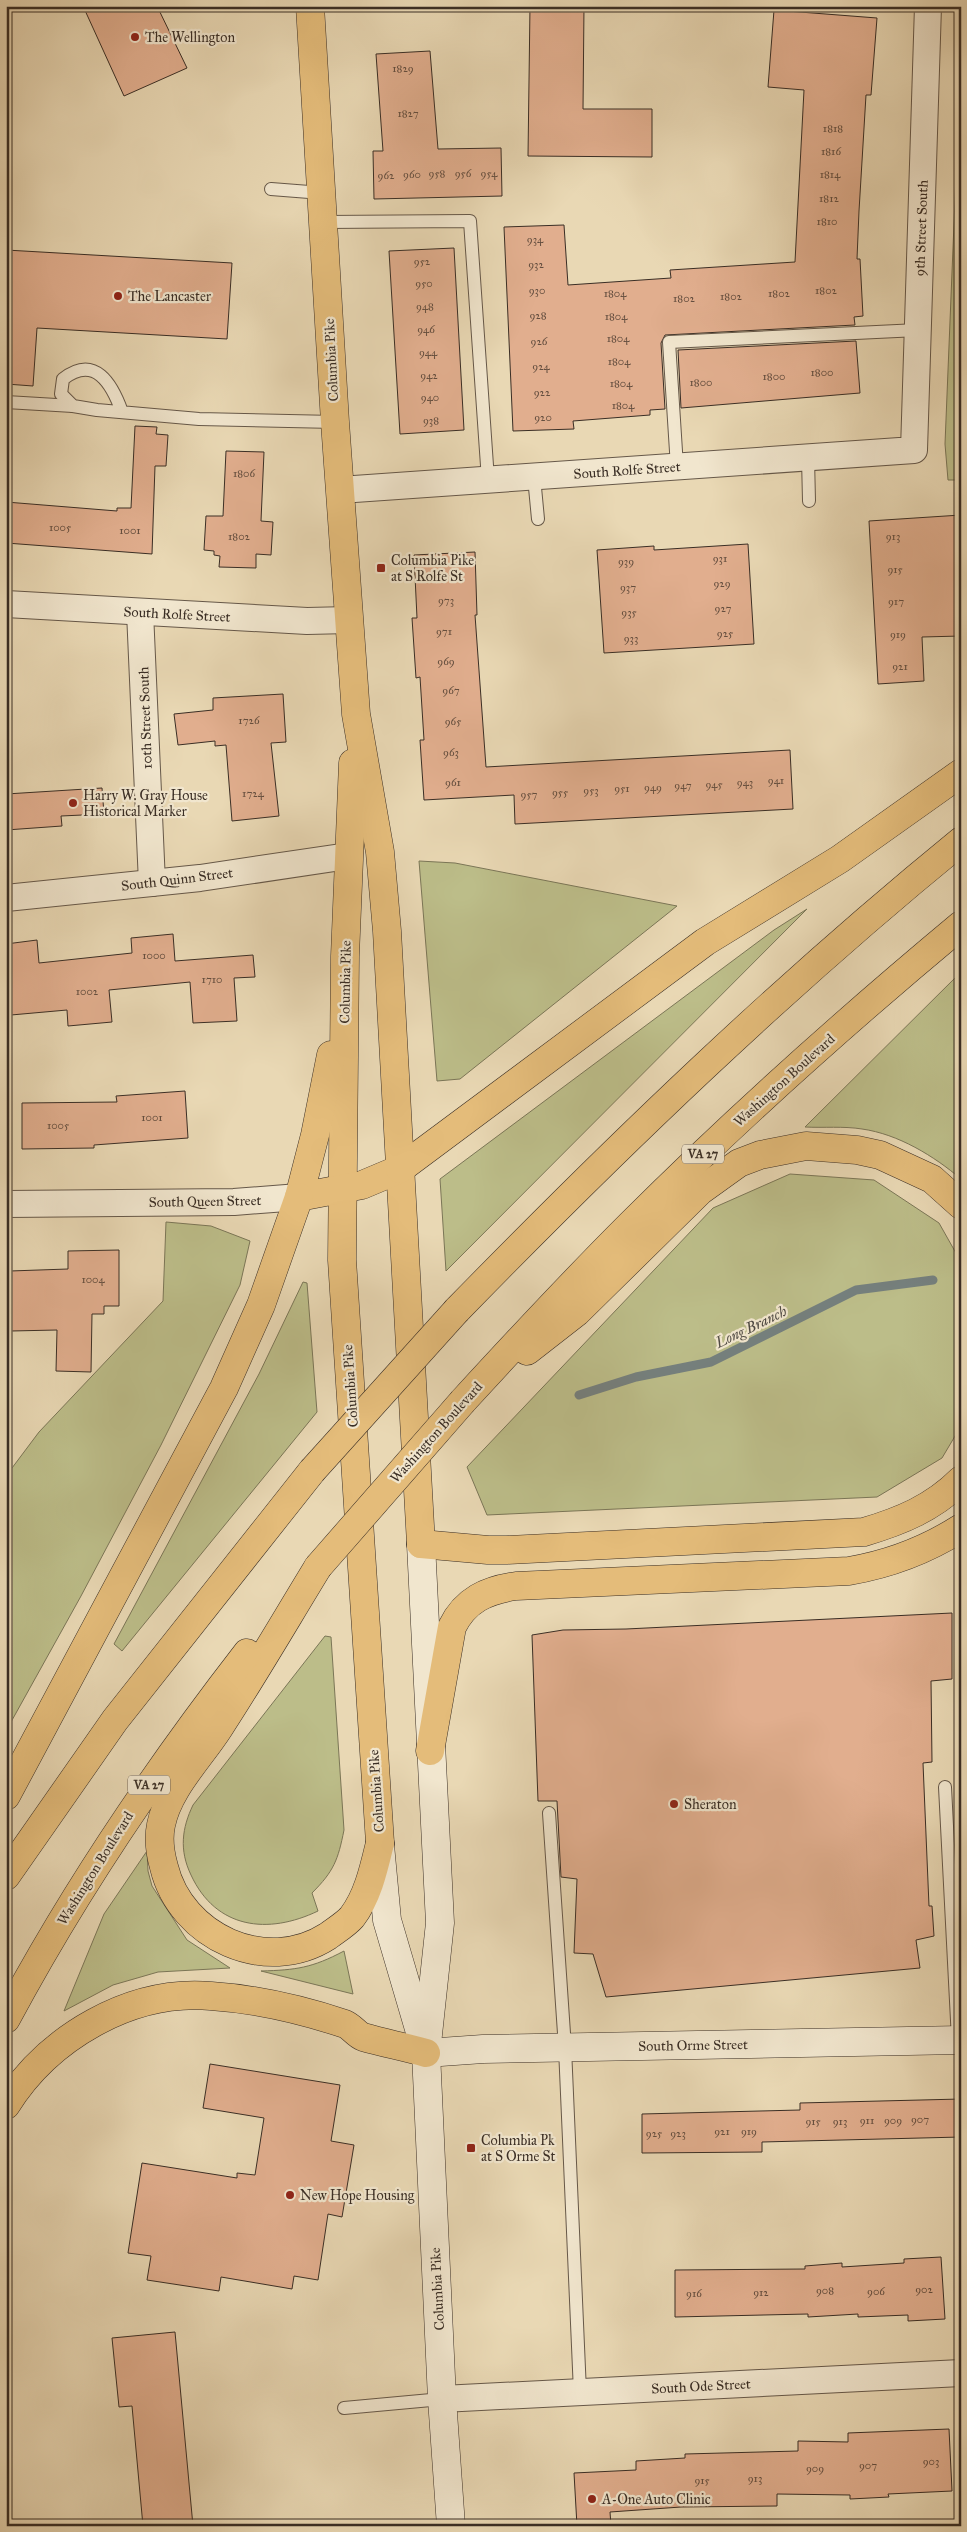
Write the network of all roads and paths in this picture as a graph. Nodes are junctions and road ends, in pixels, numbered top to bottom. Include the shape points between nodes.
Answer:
1 (310, 6) edge
2 (928, 6) edge
3 (271, 189) dead end
4 (322, 193) junction
5 (324, 222) junction
6 (918, 330) junction
7 (6, 402) edge
8 (73, 406) junction
9 (122, 412) junction
10 (335, 422) junction
11 (914, 450) joint
12 (808, 458) junction
13 (677, 467) junction
14 (534, 477) junction
15 (488, 480) junction
16 (340, 490) junction
17 (809, 501) dead end
18 (538, 520) dead end
19 (6, 604) edge
20 (140, 612) junction
21 (349, 620) junction
22 (356, 714) junction
23 (961, 773) edge
24 (961, 842) edge
25 (348, 856) junction
26 (152, 883) junction
27 (6, 898) edge
28 (961, 925) edge
29 (345, 956) junction
30 (400, 1169) junction
31 (343, 1190) junction
32 (299, 1197) junction
33 (6, 1204) edge
34 (961, 1205) edge
35 (463, 1401) junction
36 (961, 1480) edge
37 (961, 1528) edge
38 (421, 1544) junction
39 (318, 1567) junction
40 (430, 1751) junction
41 (945, 1787) dead end
42 (6, 1796) edge
43 (549, 1813) dead end
44 (380, 1843) junction
45 (6, 1876) edge
46 (6, 2020) edge
47 (960, 2040) edge
48 (565, 2048) junction
49 (426, 2053) junction
50 (6, 2106) edge
51 (961, 2373) edge
52 (580, 2392) junction
53 (442, 2399) junction
54 (344, 2408) dead end
55 (451, 2526) edge

1 - 4 main road, Columbia Pike
2 - 6 street, 9th Street South
3 - 4 lane
4 - 5 main road, Columbia Pike
5 - 10 main road, Columbia Pike
5 - 15 lane via 470,221
6 - 11 street, 9th Street South
6 - 13 lane via 669,342
7 - 8 lane
8 - 9 lane
8 - 9 lane via 61,394 63,379 73,371 91,370 104,377
9 - 10 lane via 199,419
10 - 16 main road, Columbia Pike
11 - 12 street, South Rolfe Street
12 - 13 street, South Rolfe Street
12 - 17 lane
13 - 14 street, South Rolfe Street
14 - 15 street, South Rolfe Street
14 - 18 lane
15 - 16 street, South Rolfe Street
16 - 21 main road, Columbia Pike
19 - 20 street, South Rolfe Street
20 - 21 street, South Rolfe Street via 307,621
20 - 26 street, 10th Street South
21 - 22 main road, Columbia Pike
22 - 25 main road, Columbia Pike
22 - 30 main road, Columbia Pike via 380,852
23 - 30 main road, South Queen Street via 840,859 706,942
24 - 45 main road, bridge via 855,929 703,1066 457,1310 312,1471 115,1720
25 - 26 street, South Quinn Street
25 - 29 main road, Columbia Pike
26 - 27 street, South Quinn Street
28 - 35 main road, Washington Boulevard / VA 27 via 870,1002 710,1148 576,1280
29 - 31 main road, Columbia Pike
29 - 32 main road via 326,1082
30 - 31 main road, South Queen Street
30 - 38 main road, Columbia Pike
31 - 32 main road, South Queen Street
31 - 44 main road, Columbia Pike via 342,1260
32 - 33 street, South Queen Street via 234,1202
32 - 42 main road via 261,1305 224,1388
34 - 35 main road via 932,1179 872,1153 831,1146 806,1146 760,1155 739,1163 700,1191 578,1312
35 - 39 main road, Washington Boulevard / VA 27, bridge
36 - 38 main road via 934,1503 913,1515 864,1532 507,1550
37 - 40 main road via 919,1552 849,1571 516,1586 491,1591 462,1609 452,1627
38 - 40 main road, Columbia Pike
39 - 44 main road via 170,1800 160,1828 162,1861 175,1895 197,1923 222,1940 252,1951 283,1953 314,1945 352,1917 372,1874
39 - 46 main road, Washington Boulevard / VA 27 via 196,1719 132,1809 50,1940
40 - 49 main road, Columbia Pike via 440,1923
41 - 47 lane
43 - 48 lane
44 - 49 main road, Columbia Pike via 387,1920
47 - 48 main road, South Orme Street
48 - 49 main road, South Orme Street
48 - 52 lane
49 - 50 main road via 361,2036 347,2025 265,2004 210,1995 159,1999 131,2006 88,2026 67,2040 26,2078
49 - 53 main road, Columbia Pike
51 - 52 street, South Ode Street
52 - 53 street, South Ode Street
53 - 54 lane
53 - 55 main road, Columbia Pike

